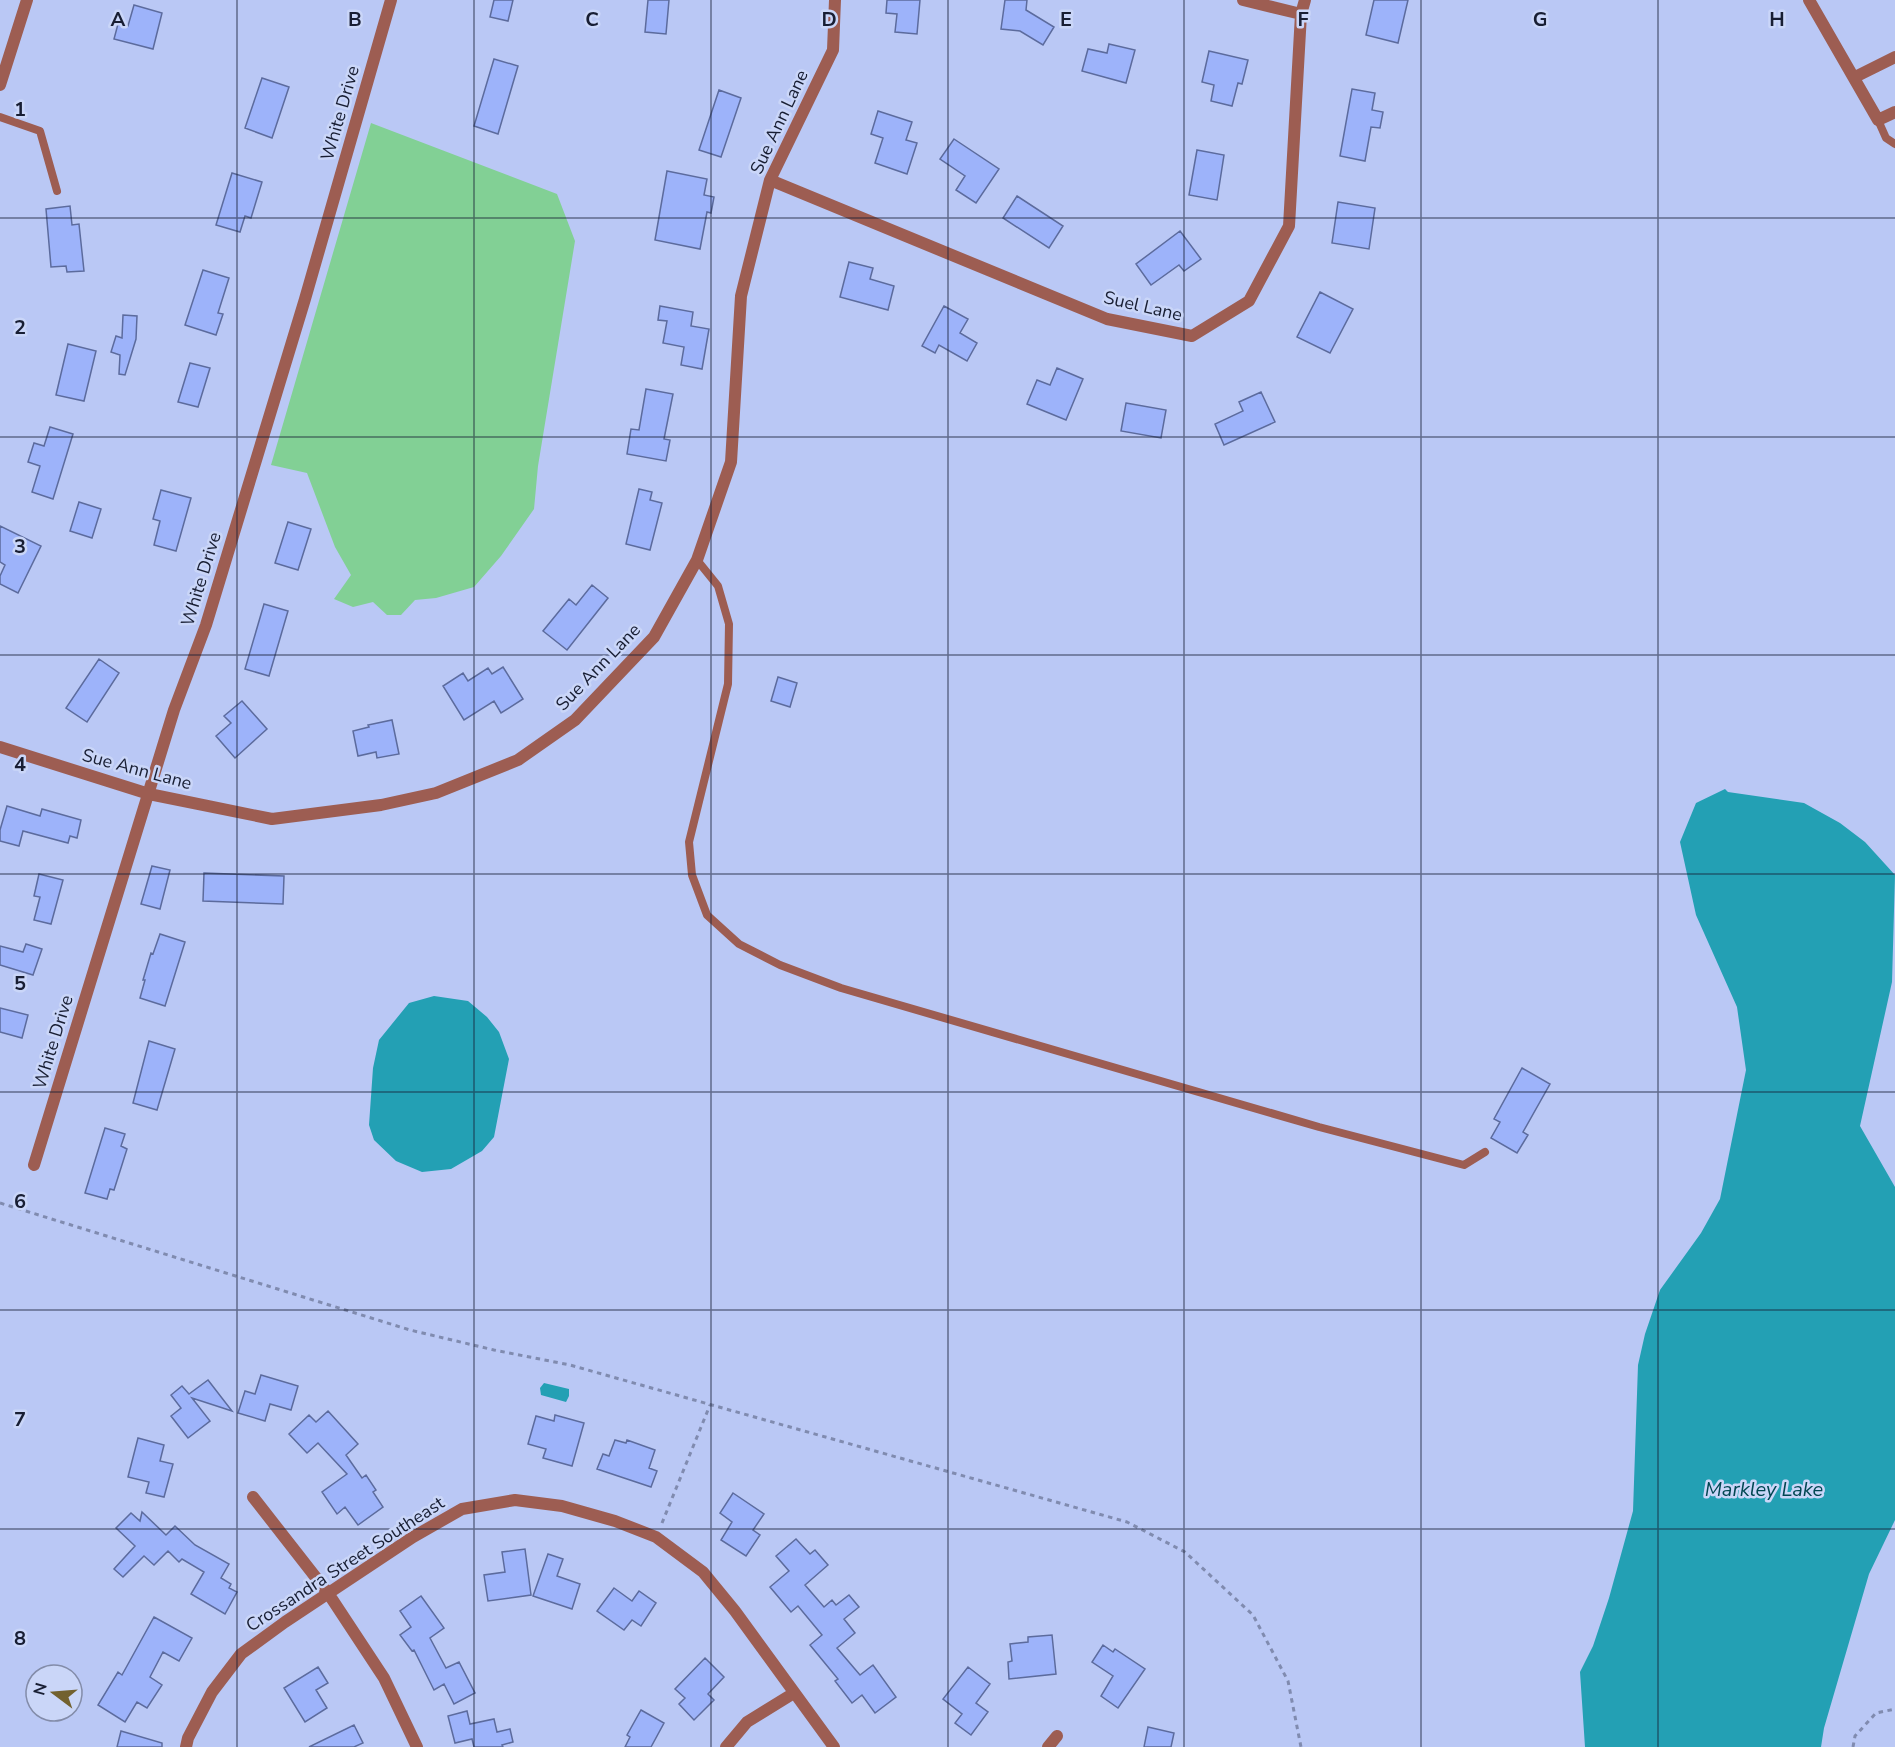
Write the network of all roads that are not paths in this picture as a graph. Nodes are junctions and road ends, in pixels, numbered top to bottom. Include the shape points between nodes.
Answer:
1 (27, 0) edge
2 (391, 0) edge
3 (835, 0) edge
4 (1243, 0) edge
5 (1305, 0) edge
6 (1809, 0) edge
7 (1301, 14) junction
8 (1895, 57) edge
9 (1855, 77) junction
10 (0, 85) edge
11 (1895, 112) edge
12 (0, 117) edge
13 (1878, 120) junction
14 (1895, 144) edge
15 (770, 180) junction
16 (57, 191) dead end
17 (697, 560) junction
18 (0, 747) edge
19 (149, 794) junction
20 (1485, 1152) dead end
21 (34, 1165) dead end
22 (253, 1497) dead end
23 (328, 1593) junction
24 (794, 1693) junction
25 (1057, 1736) dead end
26 (186, 1747) edge
27 (417, 1747) edge
28 (726, 1747) edge
29 (834, 1747) edge
30 (1048, 1747) edge

1 - 10 street
2 - 19 street, White Drive via 207,625 174,711
3 - 15 street, Sue Ann Lane via 833,50
4 - 7 street
5 - 7 street, Suel Lane
6 - 9 street
7 - 15 street, Suel Lane via 1289,226 1249,301 1192,336 1107,319
8 - 9 street
9 - 13 street
11 - 13 street
12 - 16 lane via 40,131
13 - 14 lane via 1886,138
15 - 17 street, Sue Ann Lane via 741,296 731,462
17 - 19 street, Sue Ann Lane via 654,637 575,720 518,760 436,793 381,805 272,819
17 - 20 lane via 718,586 729,624 728,684 689,842 692,875 706,915 739,944 780,966 841,988 1319,1127 1464,1165
18 - 19 street, Sue Ann Lane
19 - 21 street, White Drive
22 - 23 street
23 - 24 street, Crossandra Street Southeast via 462,1509 515,1500 562,1506 656,1537 703,1572
23 - 26 street, Crossandra Street Southeast via 241,1654 212,1692
23 - 27 street via 384,1678
24 - 28 street via 747,1722
24 - 29 street, Crossandra Street Southeast
25 - 30 street

